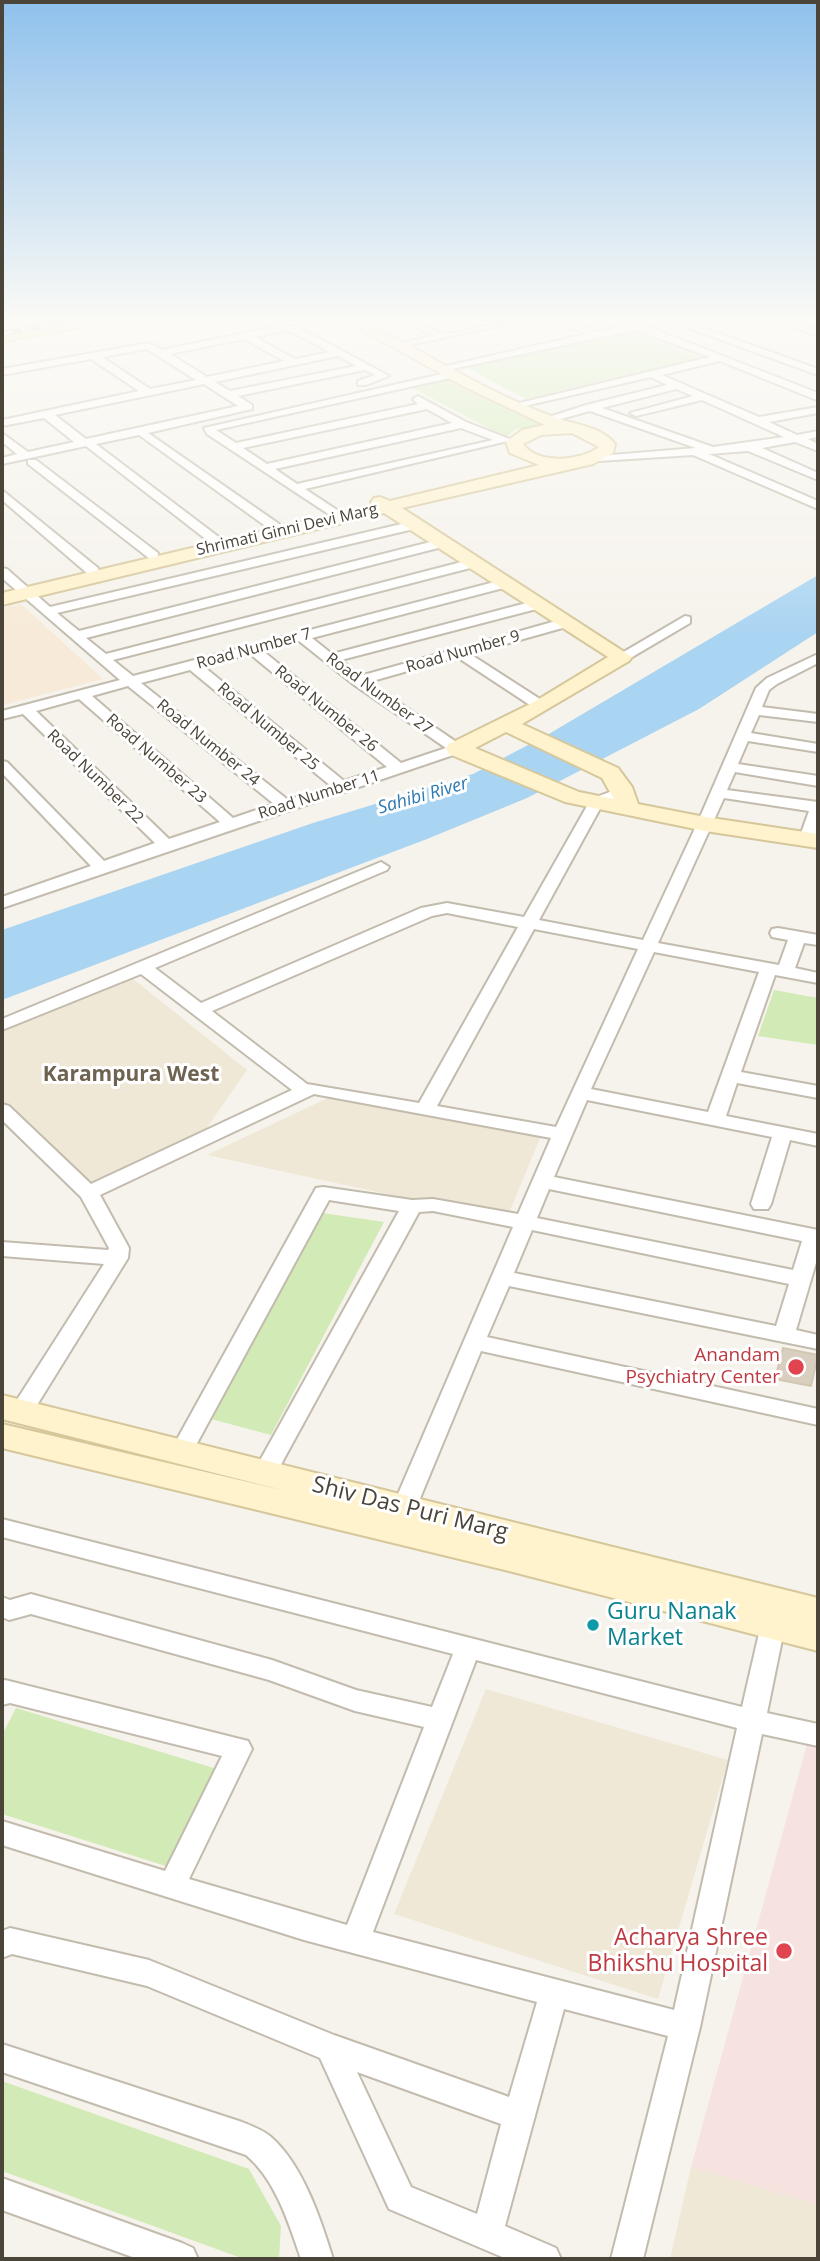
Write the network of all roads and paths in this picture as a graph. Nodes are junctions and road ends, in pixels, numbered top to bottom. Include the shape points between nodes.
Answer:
1 (63, 427) edge
2 (166, 427) edge
3 (217, 427) edge
4 (329, 427) edge
5 (450, 427) edge
6 (468, 427) edge
7 (537, 427) edge
8 (558, 427) edge
9 (646, 427) edge
10 (770, 427) edge
11 (818, 434) edge
12 (144, 435) dead end
13 (3, 438) edge
14 (796, 438) junction
15 (510, 441) junction
16 (607, 443) junction
17 (88, 445) junction
18 (234, 447) junction
19 (750, 447) junction
20 (818, 448) edge
21 (716, 451) junction
22 (696, 453) junction
23 (644, 455) junction
24 (29, 459) junction
25 (537, 460) junction
26 (2, 461) edge
27 (580, 461) junction
28 (266, 468) junction
29 (818, 477) edge
30 (295, 488) junction
31 (2, 494) edge
32 (383, 504) junction
33 (818, 505) edge
34 (333, 513) junction
35 (414, 525) junction
36 (275, 527) junction
37 (216, 541) junction
38 (442, 542) junction
39 (154, 556) junction
40 (473, 563) junction
41 (93, 571) junction
42 (2, 572) edge
43 (506, 583) junction
44 (23, 591) junction
45 (2, 596) edge
46 (539, 604) junction
47 (48, 611) junction
48 (685, 620) dead end
49 (568, 622) junction
50 (78, 636) junction
51 (302, 636) junction
52 (252, 649) junction
53 (460, 653) junction
54 (622, 657) junction
55 (103, 659) junction
56 (330, 659) junction
57 (814, 664) edge
58 (193, 665) junction
59 (131, 681) junction
60 (358, 681) junction
61 (81, 694) junction
62 (541, 706) junction
63 (25, 708) junction
64 (753, 710) junction
65 (2, 715) edge
66 (818, 718) edge
67 (510, 726) junction
68 (742, 736) junction
69 (818, 748) edge
70 (461, 751) junction
71 (2, 765) edge
72 (729, 767) junction
73 (399, 769) junction
74 (818, 782) edge
75 (343, 788) junction
76 (621, 791) junction
77 (718, 793) junction
78 (596, 802) junction
79 (285, 806) junction
80 (818, 808) edge
81 (231, 824) junction
82 (705, 824) junction
83 (812, 840) edge
84 (166, 845) junction
85 (101, 867) junction
86 (381, 867) dead end
87 (2, 903) edge
88 (528, 925) junction
89 (778, 933) dead end
90 (798, 936) junction
91 (818, 940) edge
92 (646, 946) junction
93 (143, 967) junction
94 (777, 971) junction
95 (818, 978) edge
96 (199, 1010) junction
97 (2, 1025) edge
98 (730, 1076) junction
99 (305, 1091) junction
100 (818, 1091) edge
101 (580, 1093) junction
102 (2, 1110) edge
103 (425, 1110) junction
104 (715, 1119) junction
105 (783, 1133) junction
106 (562, 1134) junction
107 (818, 1140) edge
108 (542, 1181) junction
109 (89, 1193) junction
110 (761, 1204) dead end
111 (412, 1206) junction
112 (524, 1222) junction
113 (816, 1236) edge
114 (2, 1249) edge
115 (118, 1258) junction
116 (501, 1277) junction
117 (801, 1279) junction
118 (784, 1335) junction
119 (474, 1342) junction
120 (818, 1342) edge
121 (818, 1417) edge
122 (8, 1418) edge
123 (181, 1452) junction
124 (265, 1473) junction
125 (404, 1508) junction
126 (2, 1529) edge
127 (2, 1607) edge
128 (818, 1612) edge
129 (773, 1625) junction
130 (818, 1636) edge
131 (468, 1647) junction
132 (2, 1695) edge
133 (440, 1720) junction
134 (753, 1721) junction
135 (818, 1735) edge
136 (2, 1833) edge
137 (172, 1885) junction
138 (356, 1940) junction
139 (2, 1945) edge
140 (554, 1993) junction
141 (685, 2027) junction
142 (331, 2048) junction
143 (2, 2058) edge
144 (519, 2115) junction
145 (2, 2194) edge
146 (486, 2234) junction
147 (182, 2259) edge
148 (317, 2259) edge
149 (545, 2259) edge
150 (627, 2259) edge

1 - 17 street
2 - 17 street
3 - 18 street via 210,428
4 - 18 street
5 - 28 street
6 - 15 street
7 - 15 street
8 - 16 street
9 - 21 street
10 - 14 street
11 - 14 street, Shrimati Ginni Devi Marg
12 - 36 street
13 - 24 street
14 - 19 street, Shrimati Ginni Devi Marg
14 - 20 street
15 - 25 street via 520,453
15 - 30 street
16 - 23 street, Shrimati Ginni Devi Marg
16 - 27 street via 603,453
17 - 24 street
17 - 37 street
18 - 28 street
19 - 21 street, Shrimati Ginni Devi Marg
19 - 29 street
21 - 22 street, Shrimati Ginni Devi Marg
22 - 23 street, Shrimati Ginni Devi Marg
22 - 33 street
23 - 27 street, Shrimati Ginni Devi Marg
24 - 26 street
24 - 39 street
25 - 27 street
25 - 32 street, Shrimati Ginni Devi Marg
27 - 32 street, Shrimati Ginni Devi Marg
28 - 30 street
30 - 34 street
31 - 41 street
32 - 34 street, Shrimati Ginni Devi Marg
32 - 35 street
32 - 44 street, Shrimati Ginni Devi Marg
34 - 36 street, Shrimati Ginni Devi Marg
35 - 38 street
35 - 47 street
36 - 37 street, Shrimati Ginni Devi Marg
37 - 39 street, Shrimati Ginni Devi Marg
38 - 40 street
38 - 50 street
39 - 41 street, Shrimati Ginni Devi Marg
40 - 43 street
40 - 55 street
41 - 44 street, Shrimati Ginni Devi Marg
42 - 44 street, Road Number 24
43 - 46 street
43 - 51 street, Road Number 7
44 - 45 street, Shrimati Ginni Devi Marg
44 - 47 street, Road Number 24
46 - 49 street
46 - 56 street
47 - 50 street, Road Number 24
48 - 54 street
49 - 53 street, Road Number 9
49 - 54 street
50 - 55 street, Road Number 24
51 - 52 street, Road Number 7
51 - 56 street, Road Number 27
52 - 58 street, Road Number 7
52 - 73 street, Road Number 26
53 - 60 street, Road Number 9
53 - 62 street
54 - 62 street, Road Number 11
55 - 59 street, Road Number 24
56 - 60 street, Road Number 27
57 - 64 street via 767,684
58 - 59 street, Road Number 7
58 - 75 street, Road Number 25
59 - 61 street, Road Number 7
59 - 79 street, Road Number 24
60 - 70 street, Road Number 27
61 - 63 street, Road Number 7
61 - 81 street, Road Number 23
62 - 67 street, Road Number 11
63 - 65 street, Road Number 7
63 - 84 street, Road Number 22
64 - 66 street
64 - 68 street
67 - 70 street, Road Number 11
67 - 76 street
68 - 69 street
68 - 72 street
70 - 73 street, Road Number 11
70 - 78 street
71 - 85 street
72 - 74 street
72 - 77 street
73 - 75 street, Road Number 11
75 - 79 street, Road Number 11
76 - 78 street
76 - 82 street
77 - 80 street
77 - 82 street
78 - 88 street
79 - 81 street, Road Number 11
80 - 83 street
81 - 84 street, Road Number 11
82 - 83 street
82 - 92 street
84 - 85 street, Road Number 11
85 - 87 street, Road Number 11
86 - 93 street
88 - 92 street
88 - 96 street via 436,909
88 - 103 street
89 - 90 street
90 - 91 street
90 - 94 street
92 - 94 street
92 - 101 street
93 - 96 street
93 - 97 street
94 - 95 street
94 - 98 street
96 - 99 street
98 - 100 street
98 - 104 street
99 - 103 street via 312,1088
99 - 109 street
101 - 104 street
101 - 106 street
102 - 109 street
103 - 106 street
104 - 105 street
105 - 107 street
105 - 110 street
106 - 108 street
108 - 112 street
108 - 113 street
109 - 115 street via 117,1239
111 - 112 street via 433,1205
111 - 123 street via 323,1193
111 - 124 street
112 - 116 street
112 - 117 street
113 - 117 street
114 - 115 street
115 - 122 street
116 - 118 street
116 - 119 street
117 - 118 street
118 - 120 street
119 - 121 street
119 - 125 street
122 - 123 street, Shiv Das Puri Marg
122 - 129 street, Shiv Das Puri Marg
123 - 124 street, Shiv Das Puri Marg
124 - 125 street, Shiv Das Puri Marg
125 - 128 street, Shiv Das Puri Marg
126 - 131 street
127 - 133 street via 9,1610 31,1604 272,1670 355,1700
129 - 130 street, Shiv Das Puri Marg
129 - 134 street
131 - 133 street
131 - 134 street
132 - 137 street via 5,1691 239,1749
133 - 138 street
134 - 135 street
134 - 141 street
136 - 137 street
137 - 138 street
138 - 140 street
139 - 142 street via 10,1941 149,1973
140 - 141 street
140 - 144 street
141 - 150 street
142 - 144 street
142 - 146 street via 400,2198
143 - 148 street via 261,2147 306,2223
144 - 146 street
145 - 147 street
146 - 149 street

